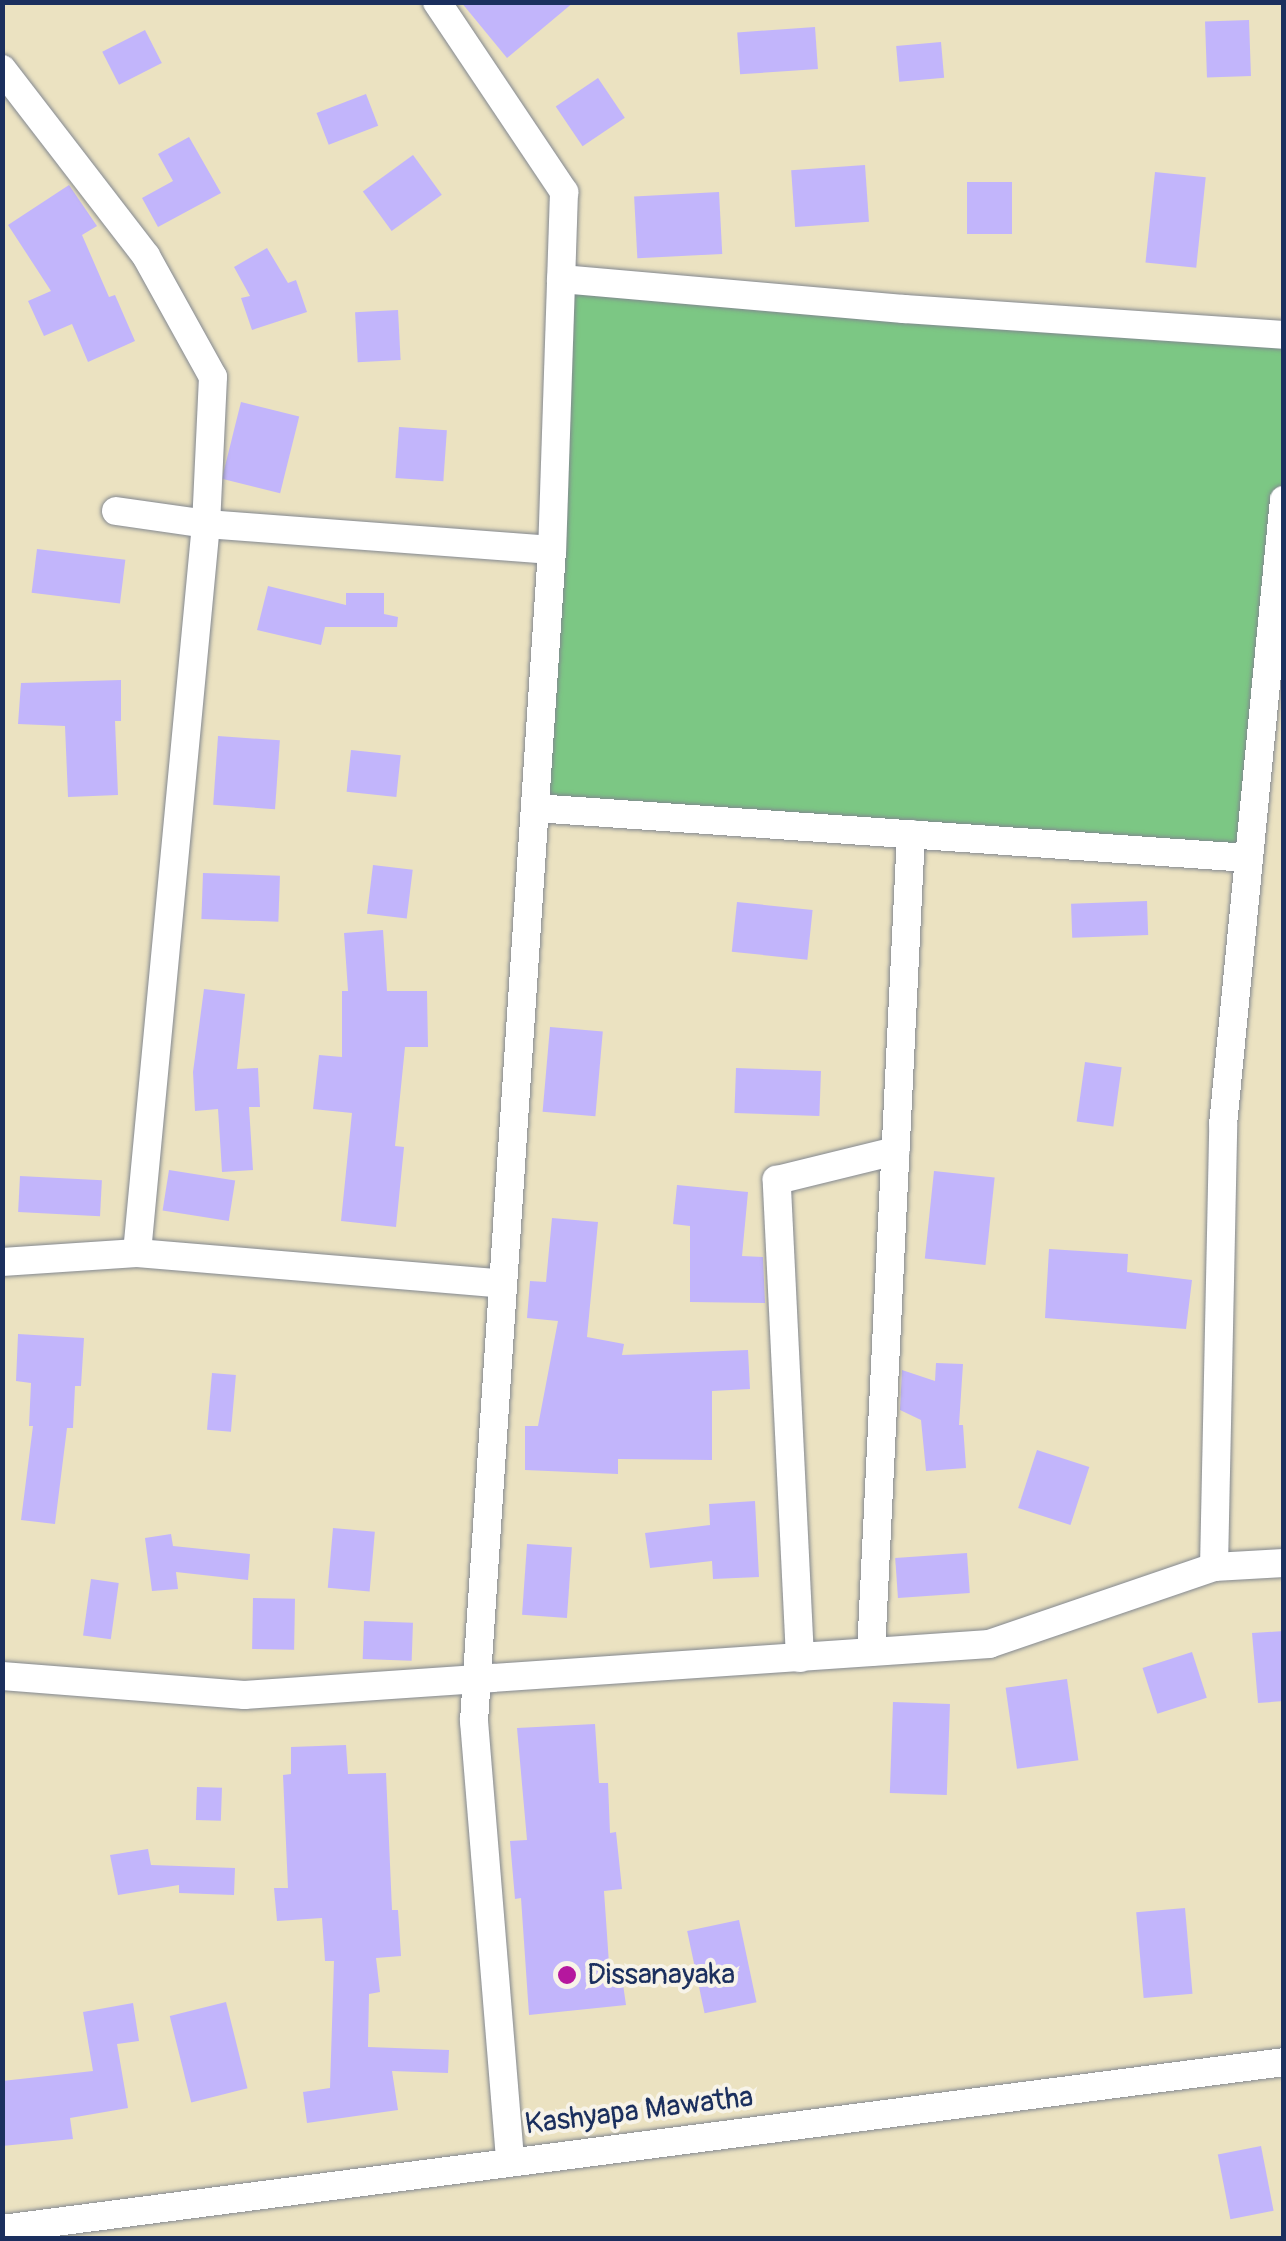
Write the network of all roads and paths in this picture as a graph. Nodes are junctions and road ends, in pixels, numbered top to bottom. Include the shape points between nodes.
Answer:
1 (437, 2) edge
2 (2, 69) edge
3 (562, 279) junction
4 (1284, 335) edge
5 (1284, 500) edge
6 (116, 512) dead end
7 (206, 524) junction
8 (552, 550) junction
9 (1275, 661) edge
10 (535, 808) junction
11 (911, 834) junction
12 (1248, 858) junction
13 (896, 1151) junction
14 (137, 1253) junction
15 (2, 1262) edge
16 (504, 1284) junction
17 (1284, 1563) edge
18 (1214, 1567) junction
19 (871, 1652) junction
20 (800, 1658) junction
21 (2, 1676) edge
22 (477, 1679) junction
23 (1284, 2062) edge
24 (510, 2160) junction
25 (2, 2228) edge

1 - 3 street via 564,192
2 - 7 street via 146,256 213,376
3 - 4 street
3 - 8 street
5 - 9 street
6 - 7 street
7 - 8 street
7 - 14 street
8 - 10 street
9 - 12 street
10 - 11 street
10 - 16 street
11 - 12 street
11 - 13 street
12 - 18 street via 1223,1126
13 - 19 street
13 - 20 street via 777,1180
14 - 15 street
14 - 16 street
16 - 22 street
17 - 18 street
18 - 19 street via 990,1644
19 - 20 street
20 - 22 street
21 - 22 street via 244,1695
22 - 24 street via 474,1720
23 - 24 street, Kashyapa Mawatha
24 - 25 street, Kashyapa Mawatha

